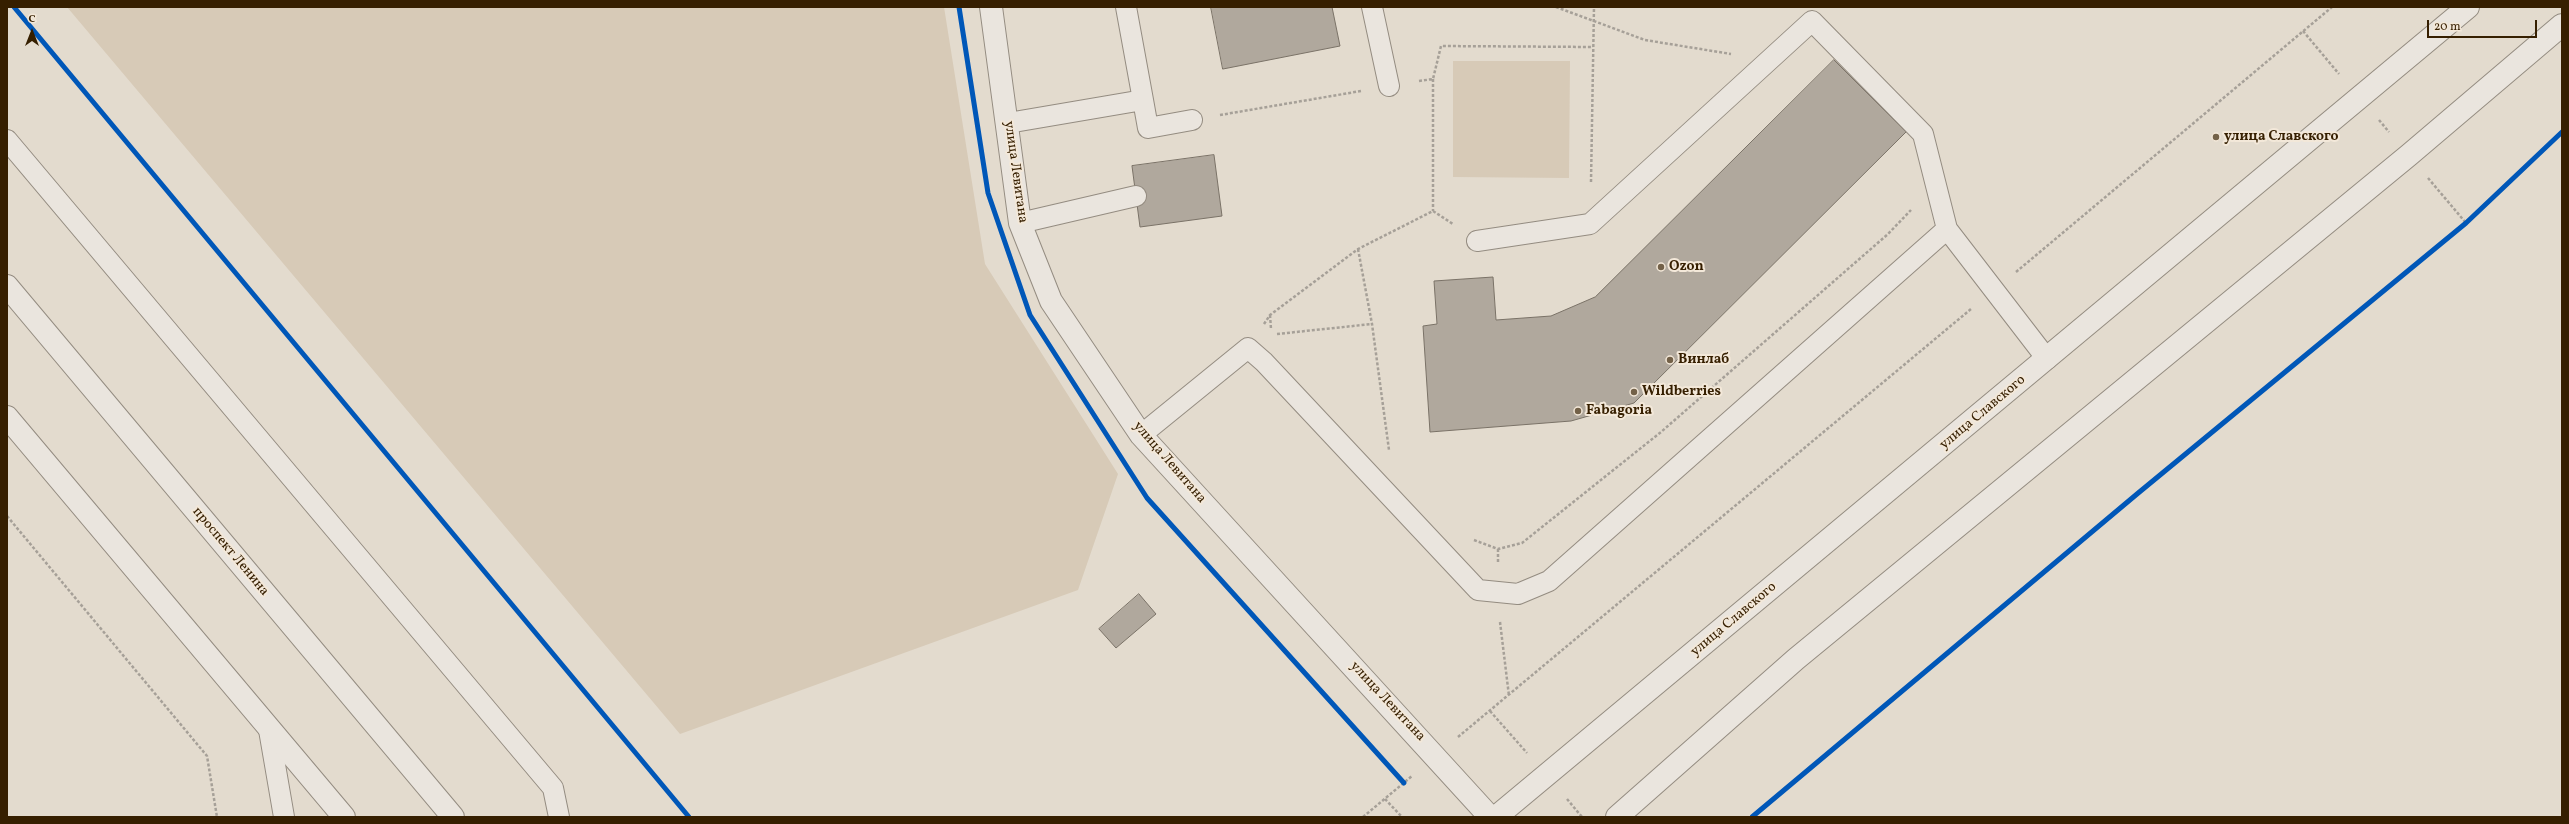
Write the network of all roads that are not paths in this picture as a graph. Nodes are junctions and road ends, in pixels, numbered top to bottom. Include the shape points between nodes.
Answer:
1 (991, 7) edge
2 (1126, 7) edge
3 (1372, 7) edge
4 (2468, 7) edge
5 (2562, 25) edge
6 (1389, 86) dead end
7 (1143, 100) junction
8 (1192, 120) dead end
9 (1008, 123) junction
10 (7, 140) edge
11 (1136, 196) dead end
12 (1020, 223) junction
13 (1947, 229) junction
14 (1477, 241) road end
15 (7, 286) edge
16 (2047, 359) junction
17 (7, 417) edge
18 (1141, 435) junction
19 (269, 730) junction
20 (284, 817) edge
21 (344, 817) edge
22 (453, 817) edge
23 (559, 817) edge
24 (1490, 817) edge
25 (1496, 817) edge
26 (1617, 817) edge

1 - 9 street, улица Левитана
2 - 7 lane
3 - 6 lane
4 - 16 street, улица Славского
5 - 26 street via 2409,155 1796,659
7 - 8 lane via 1148,128
7 - 9 lane
9 - 12 street, улица Левитана
10 - 23 lane via 553,788
11 - 12 lane
12 - 18 street, улица Левитана via 1050,301
13 - 14 lane via 1923,134 1812,21 1590,224
13 - 16 lane
13 - 18 lane via 1549,581 1518,594 1478,590 1248,348
15 - 22 street, проспект Ленина
16 - 25 street, улица Славского
17 - 19 street
18 - 24 street, улица Левитана
19 - 20 lane
19 - 21 street

